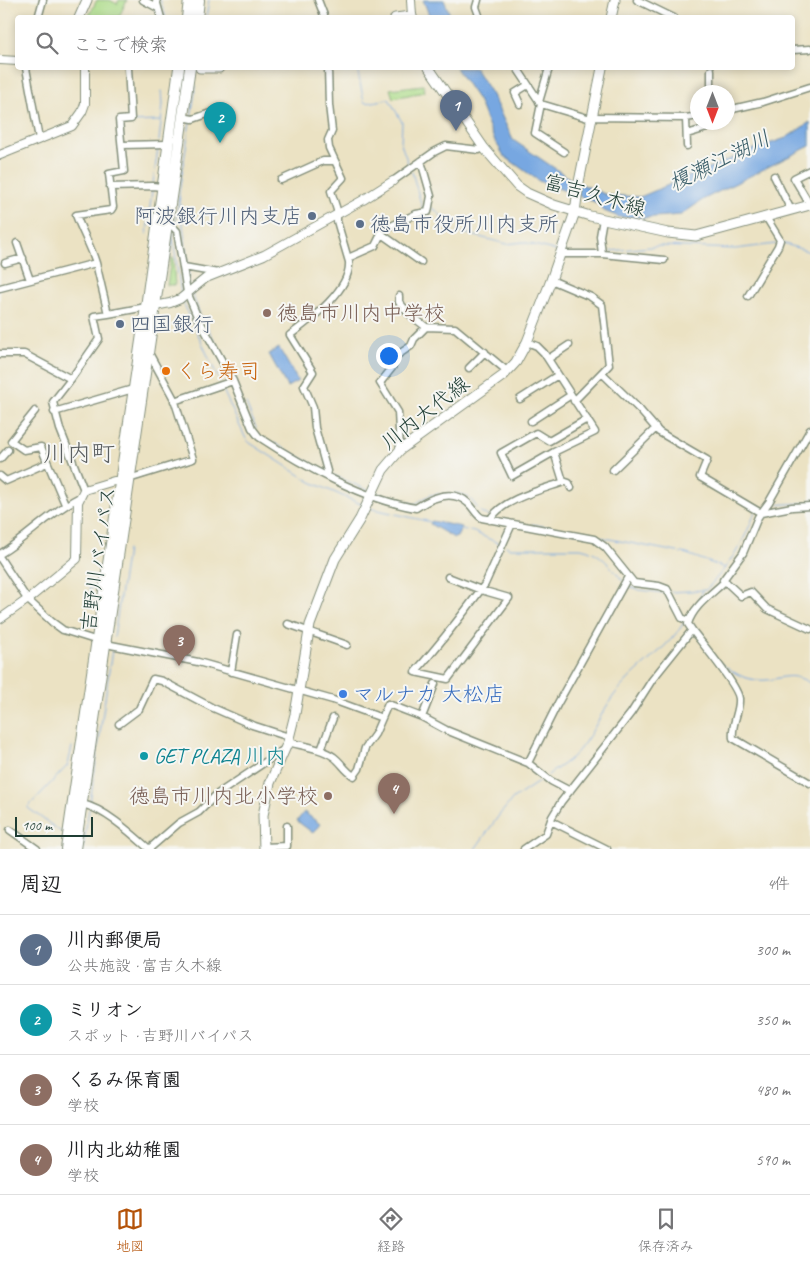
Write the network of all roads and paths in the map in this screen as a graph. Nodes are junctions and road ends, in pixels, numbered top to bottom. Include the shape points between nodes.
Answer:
1 (43, 0) edge
2 (87, 0) edge
3 (143, 0) edge
4 (156, 0) edge
5 (189, 0) edge
6 (199, 0) edge
7 (318, 0) edge
8 (411, 0) edge
9 (478, 0) edge
10 (615, 0) edge
11 (637, 0) edge
12 (158, 8) junction
13 (39, 15) edge
14 (80, 15) edge
15 (160, 15) edge
16 (187, 15) edge
17 (197, 15) edge
18 (324, 15) edge
19 (412, 15) edge
20 (479, 15) edge
21 (612, 15) edge
22 (668, 15) edge
23 (810, 49) edge
24 (795, 50) edge
25 (0, 60) edge
26 (15, 61) edge
27 (26, 70) edge
28 (85, 70) edge
29 (128, 70) edge
30 (179, 70) edge
31 (190, 70) edge
32 (328, 70) edge
33 (430, 70) edge
34 (519, 70) edge
35 (548, 70) edge
36 (602, 70) edge
37 (711, 70) dead end
38 (528, 85) junction
39 (711, 85) edge
40 (810, 87) edge
41 (540, 103) junction
42 (520, 104) dead end
43 (735, 108) edge
44 (222, 109) dead end
45 (690, 117) edge
46 (188, 118) junction
47 (591, 118) junction
48 (686, 118) junction
49 (700, 130) edge
50 (687, 134) junction
51 (39, 139) junction
52 (162, 144) junction
53 (122, 145) junction
54 (687, 146) dead end
55 (484, 148) junction
56 (564, 152) dead end
57 (0, 155) edge
58 (335, 161) junction
59 (421, 161) junction
60 (810, 170) edge
61 (774, 176) dead end
62 (281, 180) dead end
63 (393, 181) joint
64 (156, 186) junction
65 (110, 187) junction
66 (810, 205) edge
67 (791, 210) junction
68 (574, 212) junction
69 (337, 215) junction
70 (766, 217) junction
71 (603, 219) junction
72 (172, 227) junction
73 (380, 233) junction
74 (17, 243) dead end
75 (560, 254) junction
76 (602, 254) junction
77 (23, 258) junction
78 (348, 258) junction
79 (664, 260) dead end
80 (5, 262) dead end
81 (422, 262) dead end
82 (96, 263) junction
83 (187, 268) junction
84 (218, 273) junction
85 (30, 280) junction
86 (551, 280) junction
87 (0, 288) edge
88 (186, 293) junction
89 (399, 296) dead end
90 (748, 296) dead end
91 (150, 307) junction
92 (108, 314) junction
93 (426, 327) junction
94 (527, 342) junction
95 (568, 345) dead end
96 (148, 352) junction
97 (485, 352) junction
98 (0, 354) edge
99 (548, 359) junction
100 (469, 368) dead end
101 (508, 370) junction
102 (602, 373) junction
103 (558, 375) junction
104 (71, 379) junction
105 (232, 381) junction
106 (133, 389) junction
107 (573, 398) junction
108 (520, 399) dead end
109 (174, 401) junction
110 (35, 411) dead end
111 (54, 412) junction
112 (587, 419) junction
113 (531, 422) dead end
114 (656, 428) junction
115 (810, 430) edge
116 (549, 441) junction
117 (8, 450) dead end
118 (400, 450) junction
119 (555, 452) junction
120 (0, 460) edge
121 (48, 463) junction
122 (613, 470) dead end
123 (326, 474) junction
124 (0, 476) edge
125 (124, 479) junction
126 (563, 481) junction
127 (571, 488) dead end
128 (373, 493) junction
129 (82, 494) junction
130 (65, 504) junction
131 (810, 506) edge
132 (761, 510) junction
133 (492, 518) junction
134 (512, 524) junction
135 (0, 554) edge
136 (0, 558) edge
137 (448, 577) dead end
138 (626, 581) junction
139 (725, 582) junction
140 (481, 590) junction
141 (27, 599) junction
142 (0, 619) edge
143 (686, 620) junction
144 (288, 624) dead end
145 (810, 629) edge
146 (692, 630) junction
147 (309, 632) junction
148 (237, 635) dead end
149 (100, 642) junction
150 (347, 645) dead end
151 (232, 672) junction
152 (435, 684) dead end
153 (299, 690) junction
154 (422, 717) junction
155 (333, 718) dead end
156 (382, 718) junction
157 (119, 724) dead end
158 (287, 743) junction
159 (320, 750) junction
160 (528, 762) junction
161 (810, 784) edge
162 (570, 791) junction
163 (87, 805) junction
164 (551, 821) junction
165 (287, 826) dead end
166 (10, 830) dead end
167 (151, 848) edge
168 (264, 848) edge
169 (37, 849) edge
170 (66, 849) edge
171 (75, 849) edge
172 (524, 849) edge
173 (607, 849) edge

1 - 13 street
2 - 14 main road
3 - 12 street
4 - 12 street
5 - 16 highway
6 - 17 highway
7 - 18 street
8 - 19 street
9 - 20 street
10 - 21 main road
11 - 22 street
12 - 15 street
23 - 24 street
25 - 26 street
27 - 51 street
28 - 51 street via 86,96 82,112 72,126
29 - 53 street via 130,119 119,120
30 - 52 highway, 吉野川バイパス
31 - 46 highway, 吉野川バイパス
32 - 58 street via 332,131 328,140
33 - 55 main road, 富吉久木線
34 - 38 street
35 - 41 street
36 - 47 main road, 川内大代線
37 - 39 street
38 - 41 street
38 - 42 street via 514,93
40 - 43 street
41 - 47 street
41 - 56 street via 535,133
44 - 46 street
45 - 48 street
46 - 72 highway, 吉野川バイパス
47 - 48 street
47 - 68 main road, 川内大代線
48 - 50 street
49 - 50 street
50 - 54 street
51 - 57 street
52 - 53 street
52 - 64 highway, 吉野川バイパス
53 - 65 street via 124,171 109,174
55 - 59 street via 446,146
55 - 68 main road, 富吉久木線 via 517,186
58 - 62 street via 322,161
58 - 69 street via 343,178 331,191
59 - 63 street
59 - 73 street via 431,196 428,212 416,214
60 - 66 street via 794,178
61 - 67 street
63 - 69 street
64 - 65 street
64 - 91 highway, 吉野川バイパス
65 - 82 street via 111,210 76,215
66 - 67 main road, 富吉久木線
67 - 70 main road, 富吉久木線
68 - 71 main road, 富吉久木線
68 - 75 main road, 川内大代線
69 - 78 street
69 - 84 street via 264,255
70 - 71 main road, 富吉久木線 via 696,236
70 - 90 street via 780,240
71 - 76 street via 600,236
72 - 83 street
72 - 91 highway, 吉野川バイパス
73 - 78 street via 375,246
73 - 81 street
74 - 77 street
75 - 76 street
75 - 86 main road, 川内大代線
76 - 79 street
77 - 80 street
77 - 85 street
78 - 123 street via 349,269 338,292 290,335 313,372 304,386 313,407
82 - 85 street
82 - 92 street
83 - 84 street
83 - 88 street
84 - 88 street
85 - 87 street
86 - 94 main road, 川内大代線
86 - 102 street via 602,305 610,365
88 - 91 street via 170,303
88 - 105 street
89 - 93 street via 398,302
91 - 92 street
91 - 96 highway, 吉野川バイパス
91 - 106 highway, 吉野川バイパス
92 - 104 street via 94,316 99,339
93 - 97 street via 455,328
93 - 118 street via 411,346 396,356 392,368 380,382 398,412
94 - 99 street via 537,346
94 - 101 main road, 川内大代線
95 - 99 street
96 - 109 street
96 - 125 highway, 吉野川バイパス
97 - 100 street
97 - 101 street
98 - 104 street via 24,354
99 - 103 street
101 - 118 main road, 川内大代線
102 - 107 street
102 - 114 street
103 - 107 street
103 - 108 street
104 - 111 street via 53,402
105 - 109 street
105 - 123 street via 259,438
106 - 111 street
106 - 125 highway, 吉野川バイパス
107 - 112 street
107 - 113 street
109 - 125 street via 193,459
110 - 121 street via 12,442 24,450 41,447
111 - 129 street
112 - 116 street
112 - 119 street via 595,432
114 - 122 street
114 - 132 street via 707,460 700,477
115 - 132 street
116 - 119 street
116 - 119 street via 536,433 501,453 512,476
117 - 120 street
118 - 128 main road, 川内大代線 via 383,470
119 - 126 street
121 - 124 street via 6,481
121 - 130 street
123 - 128 street
125 - 129 street
125 - 149 highway, 吉野川バイパス
126 - 127 street
126 - 133 street via 508,503
128 - 133 street via 416,508 436,497 453,496 465,500 478,516
128 - 147 main road, 川内大代線 via 335,559
129 - 130 street
129 - 141 street via 77,559
130 - 135 street
131 - 132 street
132 - 139 street via 743,552 723,580
133 - 134 street
134 - 138 street via 594,539 605,547
134 - 140 street
136 - 141 street
137 - 140 street
138 - 143 street via 659,586 670,593
138 - 160 street
139 - 143 street
139 - 145 street via 741,596 752,592 767,609
140 - 140 street via 438,646 415,672 448,679 509,598
141 - 142 street
141 - 149 street via 63,630
143 - 146 street
144 - 147 street
146 - 161 street via 739,696 733,738
146 - 162 street
147 - 150 street
147 - 153 main road, 川内大代線
148 - 151 street
149 - 151 street
149 - 163 highway, 吉野川バイパス
149 - 170 highway, 吉野川バイパス
151 - 153 street
152 - 154 street
153 - 156 street
153 - 158 main road, 川内大代線
154 - 156 street via 388,704
154 - 160 street via 446,730
155 - 159 street
156 - 159 street via 354,776 335,758
157 - 158 street via 140,708 154,679
158 - 159 street
158 - 167 street via 216,795 199,812 179,823
158 - 168 main road, 川内大代線 via 270,783 263,815
160 - 162 street via 551,781
162 - 164 street
163 - 167 street via 114,820
163 - 171 highway, 吉野川バイパス
164 - 172 street via 546,834
164 - 173 street
165 - 168 street via 286,846
166 - 169 street

